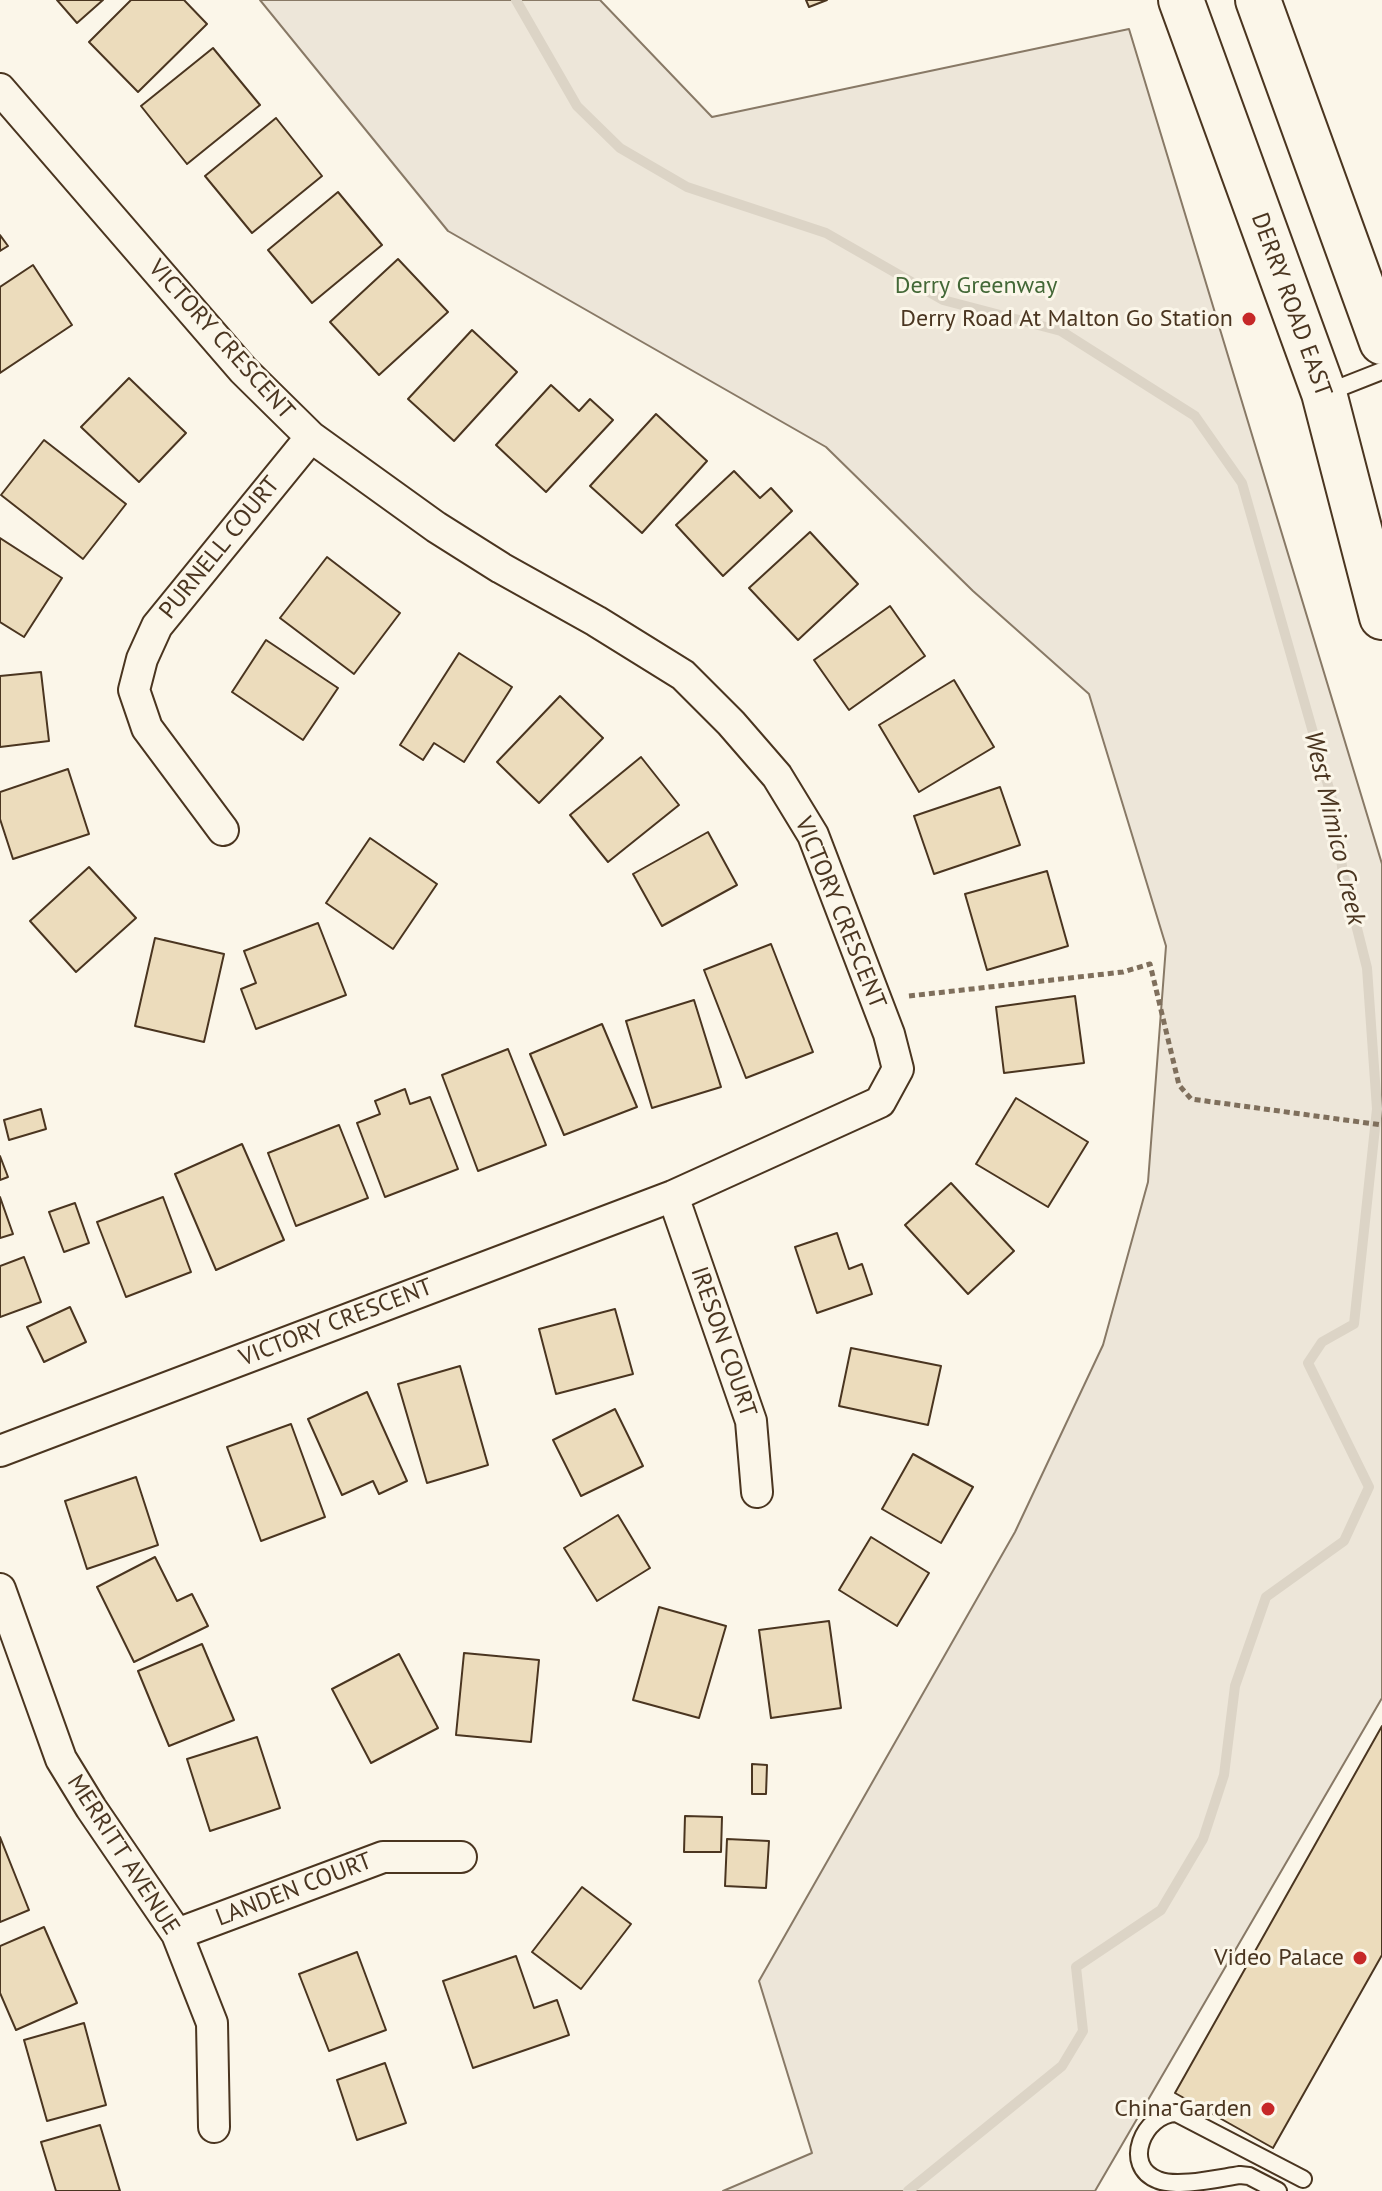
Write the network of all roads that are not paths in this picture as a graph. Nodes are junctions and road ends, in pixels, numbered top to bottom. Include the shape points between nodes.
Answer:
1 (1181, 0) edge
2 (1258, 0) edge
3 (0, 89) edge
4 (1382, 342) edge
5 (1382, 371) edge
6 (1324, 393) junction
7 (311, 437) junction
8 (1382, 617) edge
9 (223, 830) dead end
10 (673, 1196) junction
11 (0, 1451) edge
12 (757, 1492) dead end
13 (0, 1589) edge
14 (461, 1857) dead end
15 (177, 1934) junction
16 (214, 2127) dead end
17 (1303, 2179) dead end
18 (1278, 2191) edge

1 - 6 main road, DERRY ROAD EAST
2 - 4 main road
3 - 7 street, VICTORY CRESCENT via 243,370
5 - 6 lane
6 - 8 main road, DERRY ROAD EAST
7 - 9 street, PURNELL COURT via 157,626 134,690 147,728
7 - 10 street, VICTORY CRESCENT via 436,527 683,675 777,776 813,835 898,1069 880,1102
10 - 11 street, VICTORY CRESCENT
10 - 12 street, IRESON COURT via 751,1421
13 - 15 street, MERRITT AVENUE via 61,1759
14 - 15 street, LANDEN COURT via 383,1857
15 - 16 street, MERRITT AVENUE via 212,2023
17 - 18 lane via 1176,2113 1166,2113 1142,2138 1141,2166 1161,2182 1240,2175

